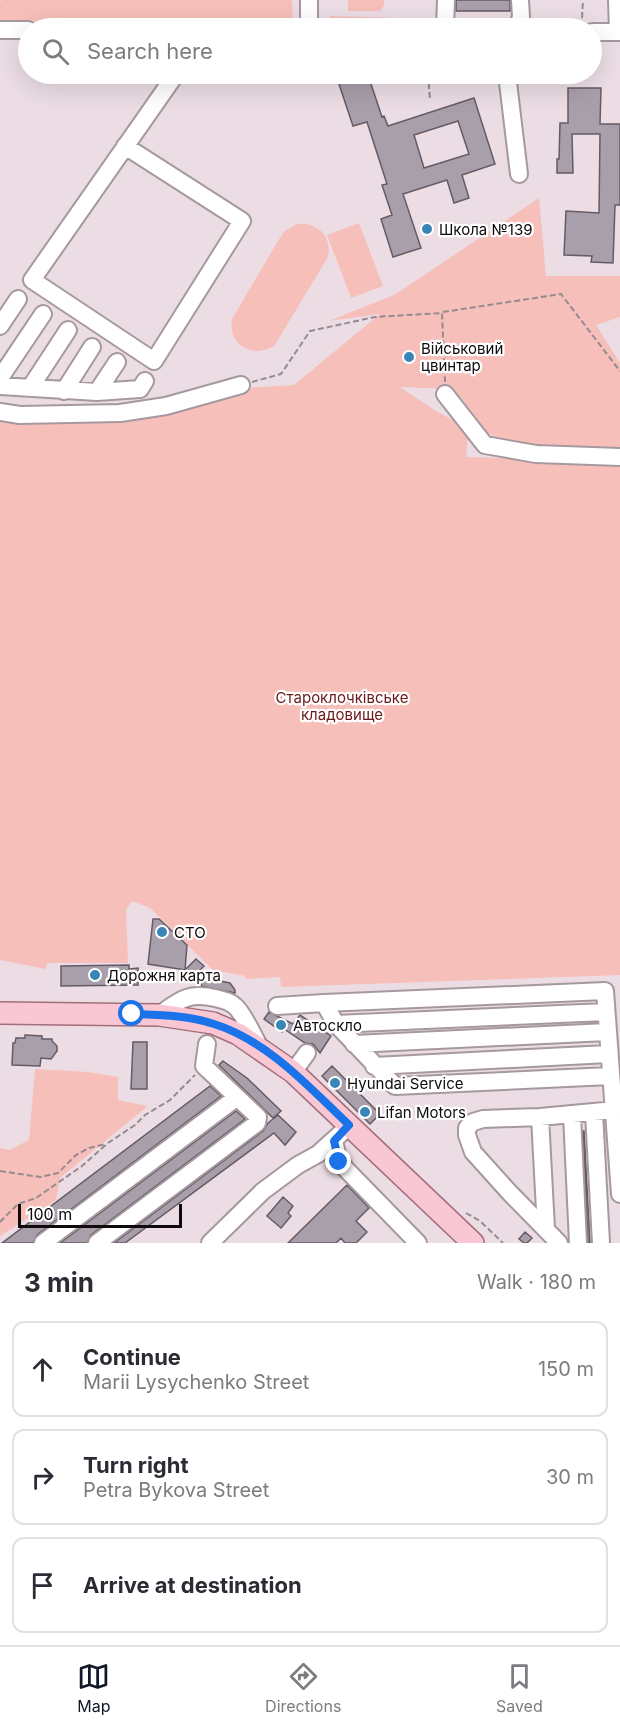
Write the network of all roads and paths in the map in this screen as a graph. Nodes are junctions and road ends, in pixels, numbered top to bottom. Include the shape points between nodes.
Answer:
1 (309, 0) edge
2 (446, 0) edge
3 (520, 0) edge
4 (583, 0) edge
5 (617, 0) edge
6 (309, 18) edge
7 (445, 18) edge
8 (520, 18) edge
9 (586, 18) edge
10 (602, 28) edge
11 (0, 30) edge
12 (18, 30) edge
13 (619, 32) edge
14 (169, 84) edge
15 (429, 84) edge
16 (508, 84) edge
17 (430, 100) dead end
18 (125, 146) junction
19 (519, 174) dead end
20 (18, 299) dead end
21 (442, 313) junction
22 (43, 314) dead end
23 (0, 326) edge
24 (68, 330) dead end
25 (92, 347) dead end
26 (117, 362) dead end
27 (620, 371) edge
28 (0, 378) edge
29 (145, 381) dead end
30 (241, 385) joint
31 (0, 386) edge
32 (30, 388) junction
33 (64, 391) junction
34 (97, 392) junction
35 (445, 394) joint
36 (0, 412) edge
37 (620, 457) edge
38 (324, 1003) junction
39 (277, 1006) dead end
40 (606, 1012) junction
41 (0, 1013) edge
42 (336, 1024) junction
43 (607, 1032) junction
44 (207, 1044) dead end
45 (354, 1044) junction
46 (307, 1053) dead end
47 (608, 1054) junction
48 (204, 1066) junction
49 (374, 1066) junction
50 (293, 1072) junction
51 (610, 1077) junction
52 (236, 1098) junction
53 (617, 1109) edge
54 (594, 1113) junction
55 (572, 1115) junction
56 (540, 1117) junction
57 (349, 1125) junction
58 (334, 1141) junction
59 (108, 1143) junction
60 (0, 1171) edge
61 (620, 1194) edge
62 (0, 1222) edge
63 (546, 1229) junction
64 (43, 1243) edge
65 (98, 1243) edge
66 (210, 1243) edge
67 (418, 1243) edge
68 (473, 1243) edge
69 (559, 1243) edge
70 (578, 1243) edge
71 (601, 1243) edge

1 - 6 street
2 - 7 street
3 - 8 street
4 - 9 path
5 - 13 street
10 - 13 street
11 - 12 street
14 - 18 street
15 - 17 path
16 - 19 street
18 - 18 street via 242,221 154,361 32,280
20 - 23 street
21 - 27 path via 561,294
21 - 30 path via 375,317 310,331 281,374
21 - 35 path
22 - 28 street
24 - 32 street
25 - 33 street
26 - 34 street
29 - 34 street via 140,389
30 - 36 street via 166,406 120,413
31 - 32 street
32 - 33 street
33 - 34 street
35 - 37 street via 485,445 536,454
38 - 39 street
38 - 40 street via 605,991
38 - 42 street
40 - 42 street
40 - 43 street
41 - 50 main road via 159,1015 213,1023 238,1034
42 - 45 street
43 - 45 street
43 - 47 street
44 - 48 street
45 - 49 street
46 - 50 street
47 - 49 street
47 - 51 street
48 - 52 street
48 - 59 path via 170,1100
49 - 51 street via 395,1086
50 - 57 main road
51 - 53 street
52 - 64 street
52 - 65 street via 258,1117 257,1124
53 - 54 street
53 - 61 street
54 - 55 street
54 - 71 street
55 - 56 street
55 - 70 street
56 - 63 street
56 - 63 street via 483,1119 473,1122 467,1136 473,1152
57 - 58 street
57 - 68 main road
58 - 66 street via 264,1191
58 - 67 street via 339,1162
59 - 60 path via 76,1155 58,1173 40,1177
59 - 62 path via 82,1166 36,1197 18,1204
63 - 69 street

